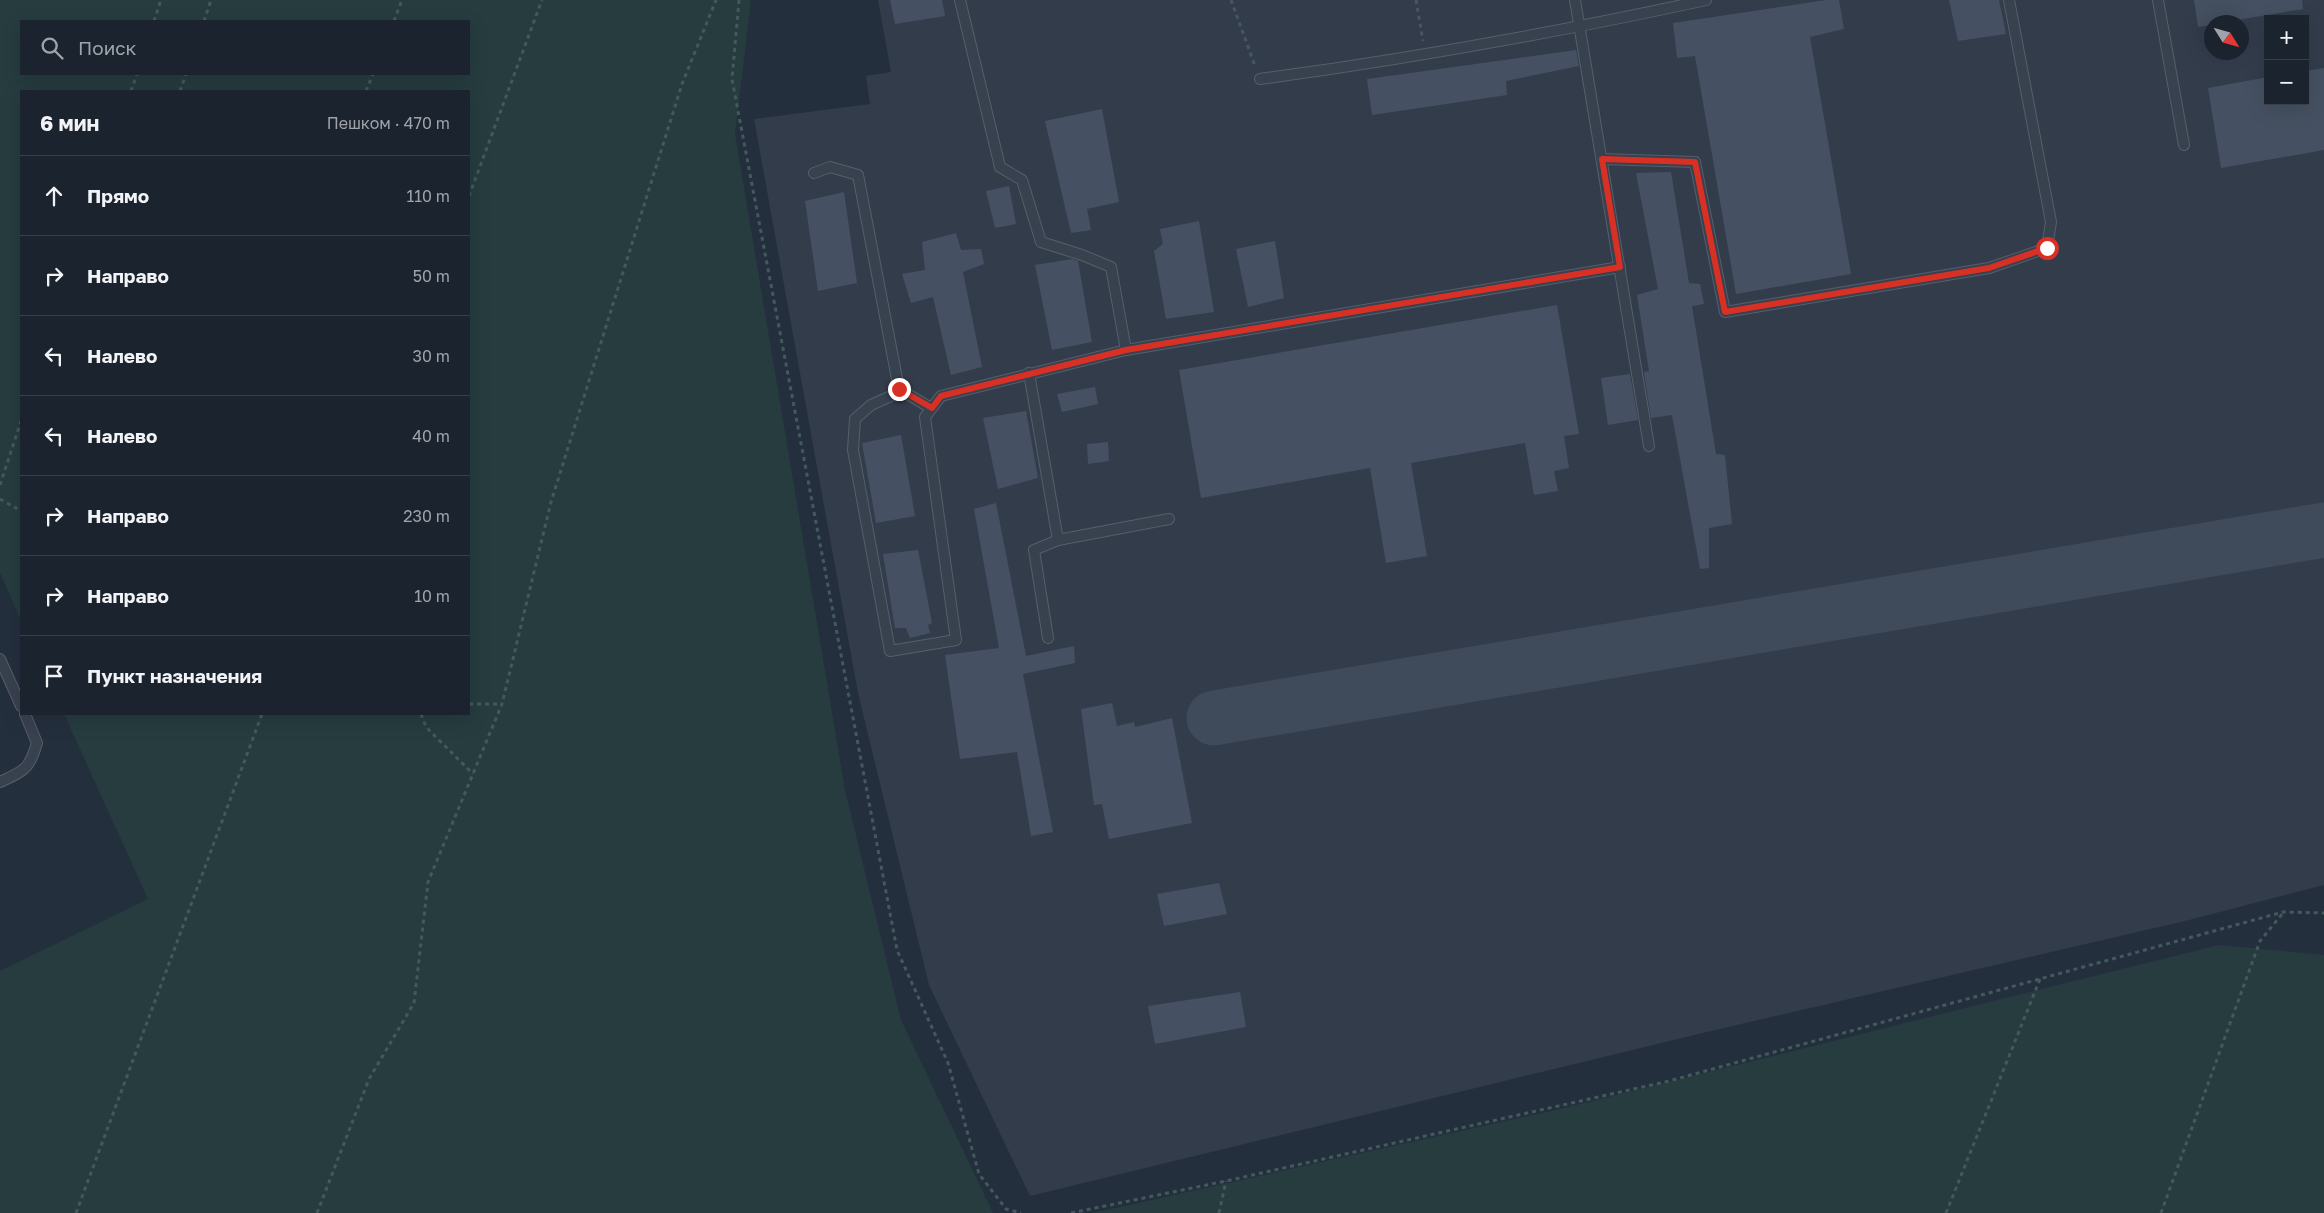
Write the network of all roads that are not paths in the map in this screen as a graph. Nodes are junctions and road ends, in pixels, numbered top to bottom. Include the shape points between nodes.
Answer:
1 (960, 0) edge
2 (1575, 0) edge
3 (1706, 0) edge
4 (2009, 0) edge
5 (2158, 0) edge
6 (1580, 28) junction
7 (1260, 79) road end
8 (2184, 145) dead end
9 (1602, 159) junction
10 (814, 173) dead end
11 (1620, 267) junction
12 (1126, 350) junction
13 (1029, 373) junction
14 (899, 389) junction
15 (932, 408) junction
16 (1649, 446) dead end
17 (1168, 519) dead end
18 (1058, 540) junction
19 (1048, 638) dead end
20 (0, 659) edge
21 (20, 704) edge
22 (25, 715) edge
23 (0, 782) edge

1 - 12 lane via 1000,166 1022,180 1041,242 1111,267
2 - 6 lane
3 - 6 lane
4 - 9 lane via 2051,222 2047,248 1989,268 1725,312 1695,162
5 - 8 lane
6 - 7 lane
6 - 9 lane
9 - 11 lane
10 - 14 lane via 830,167 858,176
11 - 12 lane
11 - 16 lane
12 - 13 lane
13 - 15 lane via 941,396
13 - 18 lane
14 - 15 lane
14 - 15 lane via 870,405 855,419 853,450 890,651 956,640 925,416
17 - 18 lane
18 - 19 lane via 1034,550
20 - 21 lane
22 - 23 lane via 37,743 31,763

